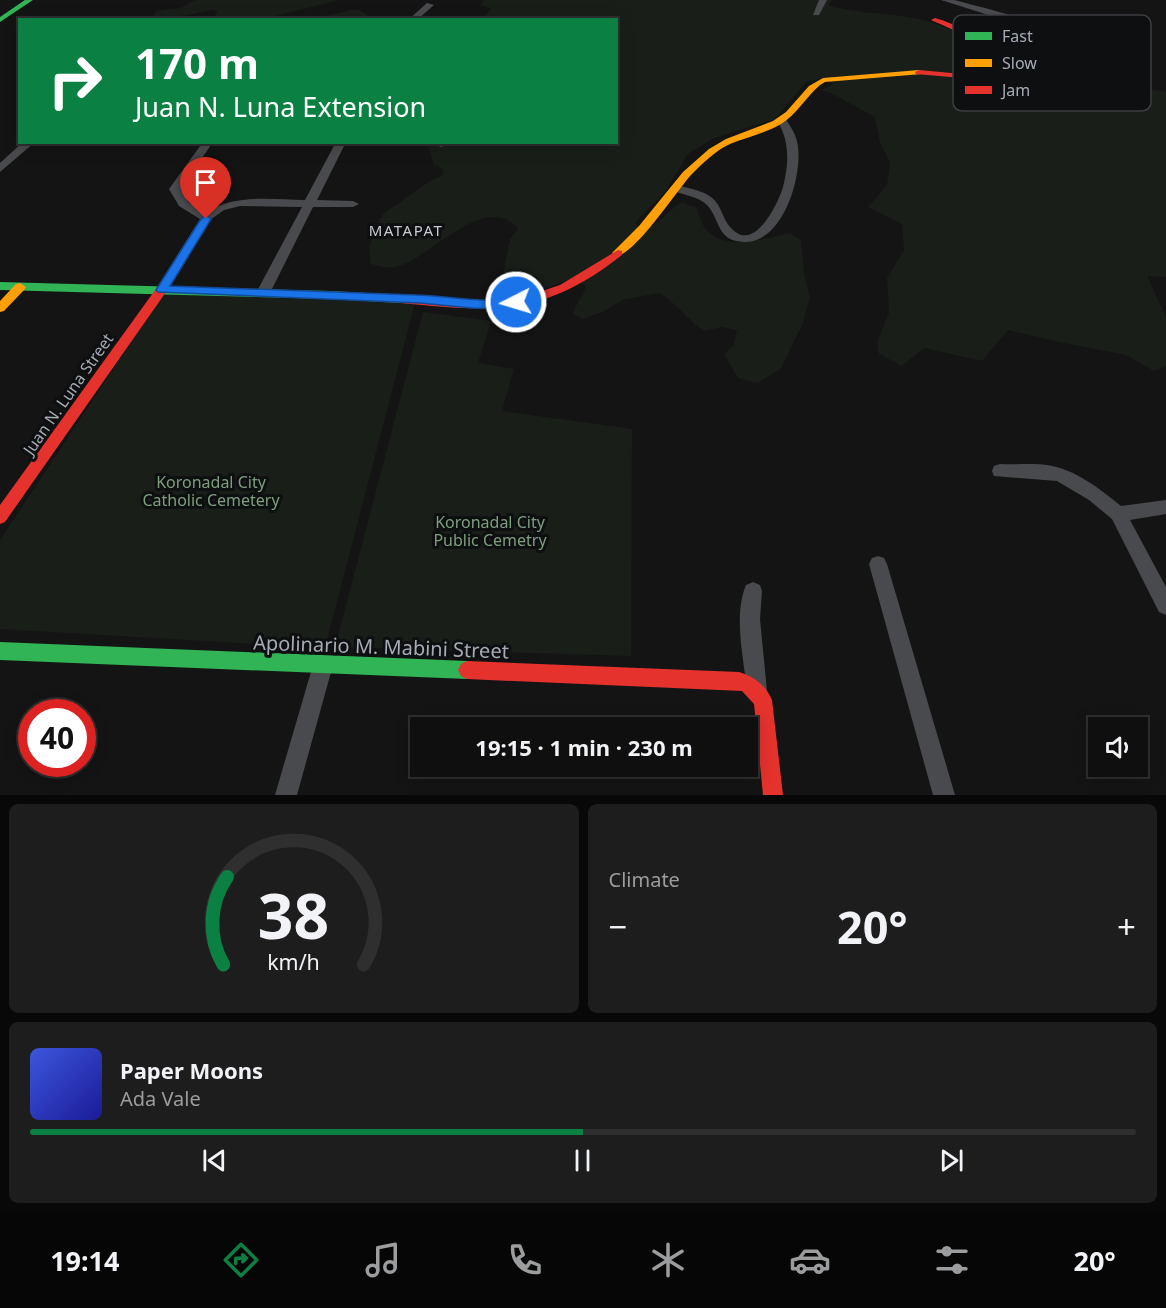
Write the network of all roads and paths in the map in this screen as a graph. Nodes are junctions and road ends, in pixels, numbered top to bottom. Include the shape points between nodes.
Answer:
1 (30, 0) edge
2 (823, 0) edge
3 (945, 0) edge
4 (430, 5) dead end
5 (816, 13) dead end
6 (996, 15) edge
7 (414, 18) edge
8 (0, 20) edge
9 (935, 20) dead end
10 (953, 27) edge
11 (953, 74) edge
12 (782, 120) junction
13 (28, 144) edge
14 (207, 144) edge
15 (340, 144) edge
16 (0, 169) edge
17 (676, 188) junction
18 (354, 204) dead end
19 (309, 205) junction
20 (206, 219) junction
21 (0, 286) edge
22 (20, 286) junction
23 (162, 290) junction
24 (263, 293) junction
25 (0, 308) edge
26 (1000, 471) dead end
27 (1166, 507) edge
28 (1118, 514) junction
29 (0, 517) edge
30 (878, 564) dead end
31 (753, 591) dead end
32 (1166, 606) edge
33 (0, 651) edge
34 (323, 665) junction
35 (757, 691) junction
36 (286, 795) edge
37 (773, 795) edge
38 (944, 795) edge

1 - 8 main road
2 - 5 street
3 - 6 street
4 - 7 street
9 - 10 main road
11 - 12 main road via 915,72 823,80
12 - 17 main road via 714,149
12 - 17 street via 794,144 793,164 780,214 769,226 753,236 732,235 724,229 713,204
13 - 16 street
14 - 20 street via 175,189 183,204
15 - 19 street
17 - 24 main road via 621,251 594,273 566,288 530,299 502,305
18 - 19 street
19 - 20 street via 230,205
19 - 24 street
20 - 23 street
21 - 22 main road
22 - 23 main road
22 - 25 main road
23 - 24 main road
23 - 29 main road, Juan N. Luna Street
26 - 28 street via 1060,475
27 - 28 street
28 - 32 street
30 - 38 street
31 - 35 street via 750,619
33 - 34 main road, Apolinario M. Mabini Street
34 - 35 main road, Apolinario M. Mabini Street via 739,681
34 - 36 street
35 - 37 main road via 763,700

